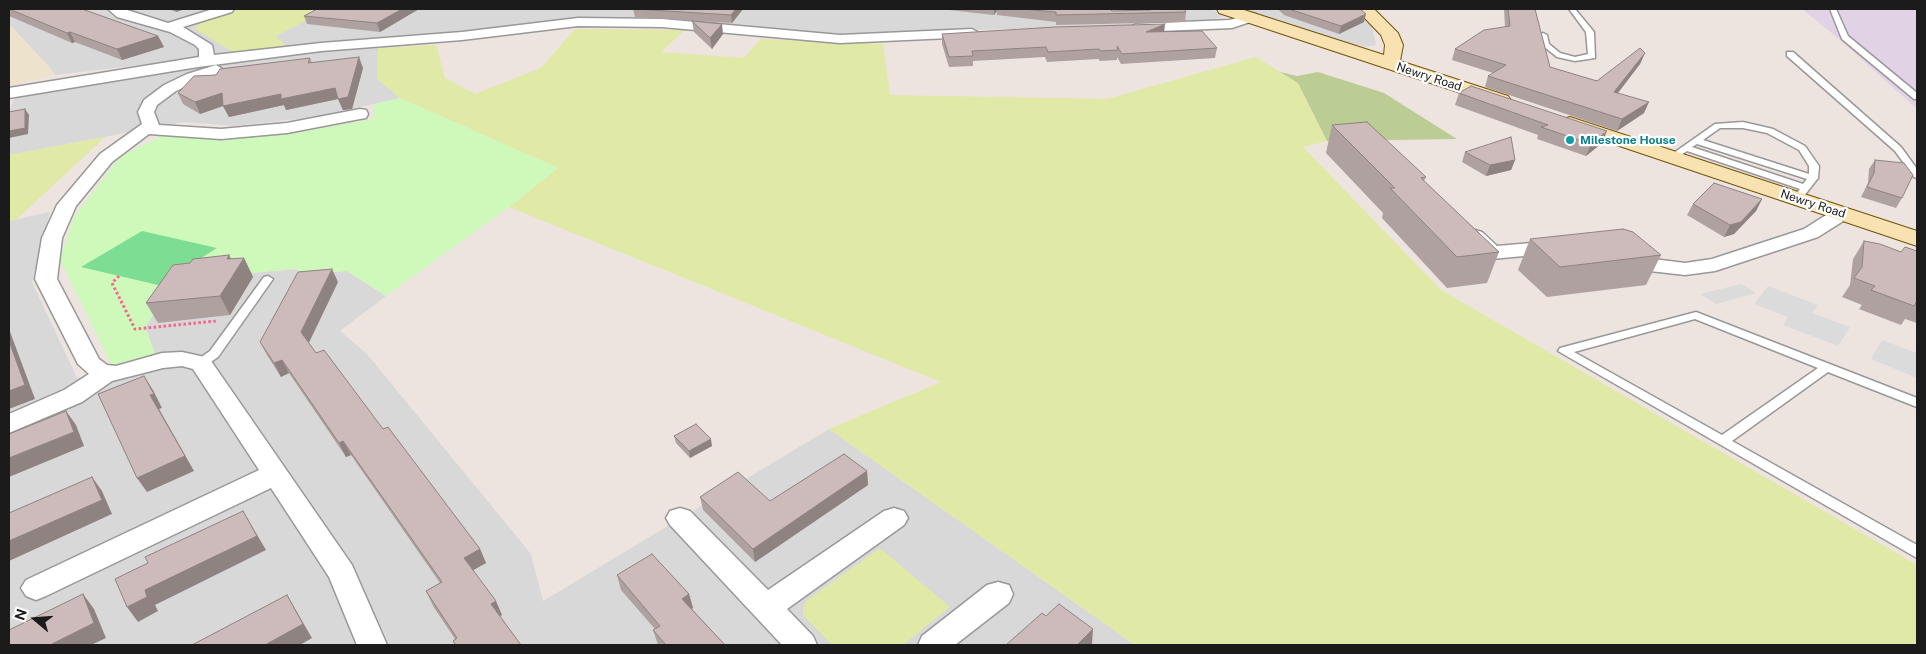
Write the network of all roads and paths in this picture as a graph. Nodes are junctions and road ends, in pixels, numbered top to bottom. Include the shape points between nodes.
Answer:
1 (115, 9) edge
2 (227, 9) edge
3 (1225, 9) edge
4 (1364, 9) edge
5 (1572, 9) edge
6 (1833, 9) edge
7 (1251, 17) junction
8 (170, 27) junction
9 (985, 32) edge
10 (1142, 34) junction
11 (1211, 34) dead end
12 (1126, 35) edge
13 (1543, 35) edge
14 (1790, 54) dead end
15 (358, 56) edge
16 (206, 61) junction
17 (1387, 63) junction
18 (9, 94) edge
19 (1917, 97) edge
20 (1516, 106) edge
21 (360, 114) dead end
22 (1553, 118) edge
23 (147, 129) junction
24 (1696, 141) junction
25 (1679, 153) junction
26 (1917, 175) edge
27 (1813, 178) junction
28 (1801, 193) junction
29 (1841, 214) junction
30 (1459, 219) edge
31 (1916, 237) edge
32 (1579, 244) edge
33 (1606, 250) edge
34 (118, 276) dead end
35 (268, 279) dead end
36 (239, 319) junction
37 (201, 363) junction
38 (1827, 367) junction
39 (106, 374) junction
40 (1917, 403) edge
41 (9, 424) edge
42 (1722, 441) junction
43 (276, 474) junction
44 (680, 518) dead end
45 (894, 518) dead end
46 (1917, 552) edge
47 (36, 588) dead end
48 (998, 594) dead end
49 (765, 609) junction
50 (372, 645) edge
51 (802, 645) edge
52 (933, 645) edge

1 - 8 street via 122,14
2 - 8 street
3 - 7 main road, Newry Road
4 - 17 main road via 1390,33 1394,53
5 - 13 lane via 1590,32 1592,56 1575,58 1557,54 1549,49
6 - 19 lane via 1845,37
7 - 10 street via 1232,24
7 - 17 main road, Newry Road
8 - 16 street via 207,48
9 - 16 street via 840,39 662,23 578,22
10 - 11 street via 1159,40 1176,34
10 - 12 street
14 - 26 lane via 1898,149
15 - 23 street via 329,54 260,60 226,66 193,77 150,103 146,112 151,125
16 - 18 street
17 - 20 main road, Newry Road
21 - 23 street via 287,128 222,134
22 - 25 main road, Newry Road
23 - 39 street via 106,158 87,179 67,205 52,238 46,280 90,364
24 - 25 lane
24 - 27 lane
24 - 27 lane via 1718,126 1743,126 1770,132 1802,148 1814,166
25 - 28 main road, Newry Road
27 - 28 lane
28 - 29 main road, Newry Road
29 - 31 main road, Newry Road
29 - 33 street via 1811,233 1715,265 1685,269 1659,266
30 - 32 street via 1492,253
34 - 36 path via 112,283 135,329
35 - 36 lane
36 - 37 lane via 214,354
37 - 39 street via 182,359 162,361
37 - 43 street
38 - 40 lane
38 - 42 lane
38 - 42 lane via 1696,315 1564,351
39 - 41 street via 73,396
42 - 46 lane
43 - 47 street
43 - 50 street via 342,573
44 - 49 street
45 - 49 street
48 - 52 street
49 - 51 street

